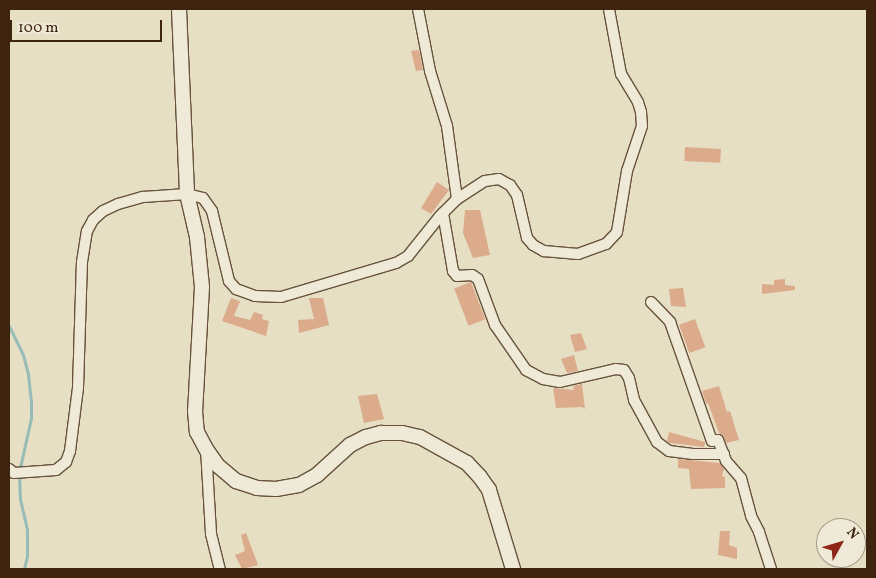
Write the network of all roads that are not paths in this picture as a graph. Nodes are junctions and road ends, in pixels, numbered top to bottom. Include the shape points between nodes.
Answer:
1 (179, 9) edge
2 (418, 9) edge
3 (609, 9) edge
4 (187, 194) junction
5 (457, 199) junction
6 (443, 213) junction
7 (651, 302) dead end
8 (206, 449) junction
9 (724, 454) junction
10 (9, 469) edge
11 (220, 569) edge
12 (513, 569) edge
13 (771, 569) edge

1 - 4 street
2 - 5 street via 430,71 447,126
3 - 5 street via 621,74 642,112 642,126 627,171 617,232 606,244 578,254 544,251 527,238 517,195 510,185 499,179 485,181
4 - 6 street via 203,198 212,211 229,281 236,289 255,296 282,297 396,263 408,256
4 - 8 street via 200,264 201,319 195,410 197,432
4 - 10 street via 143,197 103,211 93,220 87,230 82,262 78,388 66,462 56,470 14,473
5 - 6 street
6 - 9 street via 453,271 457,276 472,275 478,279 495,325 526,370 543,379 560,382 624,370 634,400 657,442 669,451
7 - 9 street via 670,322 712,441 718,440
8 - 11 street via 211,534
8 - 12 street via 217,465 236,481 257,488 276,489 305,481 366,437 381,433 420,437 467,463 480,477 488,490
9 - 13 street via 742,478 751,516

